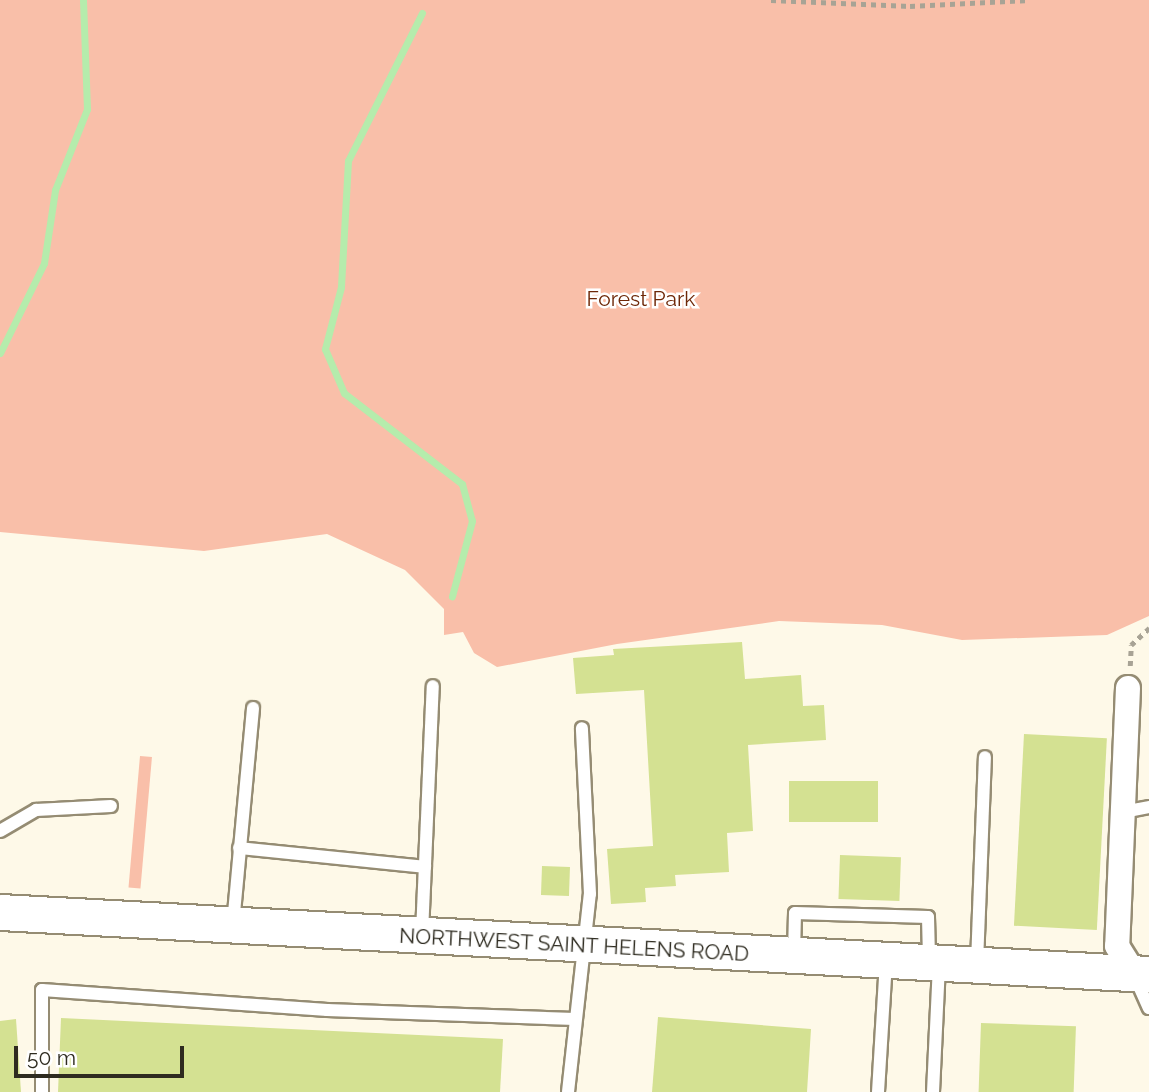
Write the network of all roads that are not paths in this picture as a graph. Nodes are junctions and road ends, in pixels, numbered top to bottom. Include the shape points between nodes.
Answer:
1 (433, 685) dead end
2 (1128, 688) road end
3 (253, 708) dead end
4 (582, 728) dead end
5 (985, 757) dead end
6 (111, 806) dead end
7 (1149, 807) edge
8 (1122, 812) junction
9 (0, 831) edge
10 (239, 848) junction
11 (425, 867) junction
12 (0, 912) edge
13 (233, 927) junction
14 (422, 937) junction
15 (583, 945) junction
16 (794, 956) junction
17 (886, 961) junction
18 (934, 963) junction
19 (976, 965) junction
20 (1141, 974) edge
21 (1149, 1008) edge
22 (575, 1019) junction
23 (42, 1092) edge
24 (568, 1092) edge
25 (878, 1092) edge
26 (933, 1092) edge

1 - 11 lane
2 - 8 street
3 - 10 lane
4 - 15 lane via 590,894
5 - 19 lane
6 - 9 lane via 36,810
7 - 8 lane
8 - 20 street via 1116,946
10 - 11 lane
10 - 13 lane
11 - 14 lane
12 - 13 main road, NORTHWEST SAINT HELENS ROAD
13 - 14 main road, NORTHWEST SAINT HELENS ROAD
14 - 15 main road, NORTHWEST SAINT HELENS ROAD
15 - 16 main road, NORTHWEST SAINT HELENS ROAD
15 - 22 lane
16 - 17 main road, NORTHWEST SAINT HELENS ROAD
16 - 18 lane via 795,913 928,917
17 - 18 main road, NORTHWEST SAINT HELENS ROAD
17 - 25 lane
18 - 19 main road, NORTHWEST SAINT HELENS ROAD
18 - 26 lane
19 - 20 main road, NORTHWEST SAINT HELENS ROAD
20 - 21 lane
22 - 23 lane via 327,1010 42,990
22 - 24 lane

